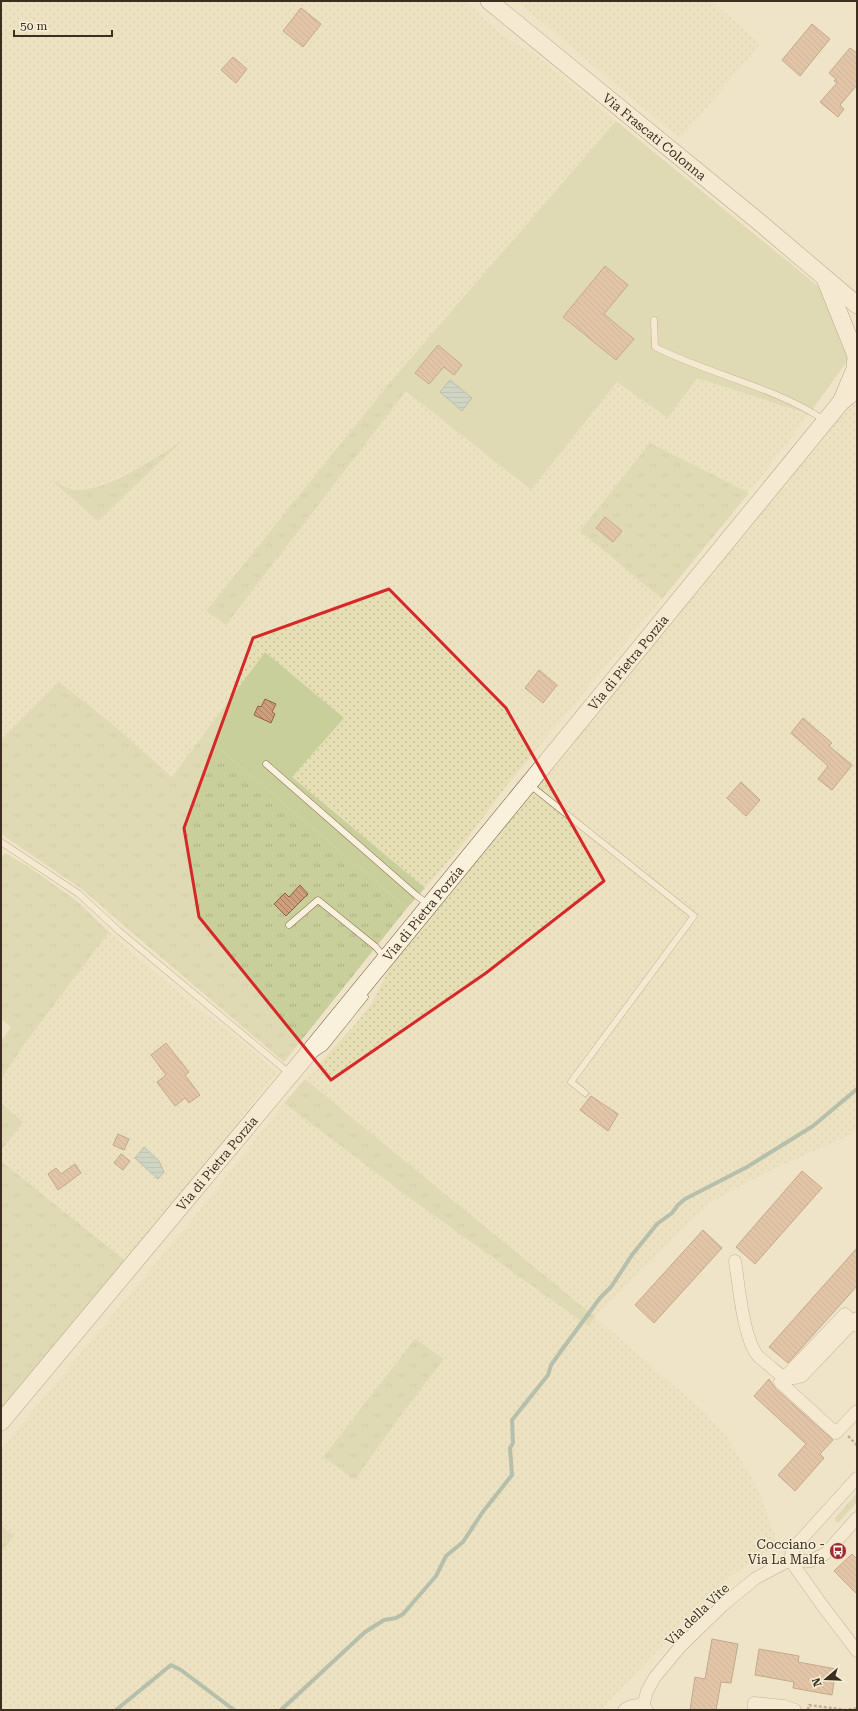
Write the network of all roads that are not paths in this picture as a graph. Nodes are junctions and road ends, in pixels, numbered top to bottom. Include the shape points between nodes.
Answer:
1 (489, 1) edge
2 (819, 273) junction
3 (857, 305) edge
4 (857, 313) edge
5 (654, 320) dead end
6 (844, 325) junction
7 (857, 357) edge
8 (857, 389) edge
9 (841, 402) junction
10 (825, 421) junction
11 (266, 764) dead end
12 (528, 784) junction
13 (1, 842) edge
14 (430, 904) junction
15 (288, 926) dead end
16 (380, 970) junction
17 (367, 994) dead end
18 (294, 1070) junction
19 (585, 1093) dead end
20 (735, 1261) dead end
21 (856, 1322) edge
22 (784, 1377) junction
23 (857, 1411) edge
24 (1, 1422) edge
25 (857, 1478) edge
26 (857, 1518) edge
27 (790, 1560) junction
28 (857, 1651) edge
29 (645, 1708) edge
30 (624, 1710) edge
31 (754, 1710) edge
32 (795, 1710) edge

1 - 2 street, Via Frascati Colonna
2 - 3 street, Via Frascati Colonna
2 - 6 street, Via Frascati Colonna via 827,283
4 - 6 street via 854,312
5 - 10 lane via 655,348 680,360 764,390 811,411
6 - 7 street, Via Frascati Colonna
7 - 9 street via 855,369
8 - 9 street
9 - 10 street, Via di Pietra Porzia
10 - 12 street, Via di Pietra Porzia
11 - 14 lane via 417,896
12 - 14 street, Via di Pietra Porzia
12 - 19 lane via 694,916 571,1082
13 - 18 lane via 79,894 119,931
14 - 16 street, Via di Pietra Porzia
15 - 16 lane via 318,900 376,947
16 - 18 street, Via di Pietra Porzia
17 - 18 lane via 325,1047
18 - 24 street, Via di Pietra Porzia
20 - 22 street via 751,1344 758,1356
21 - 22 street via 845,1314
22 - 23 street via 780,1382 836,1433
25 - 27 street via 798,1543
26 - 27 street via 825,1554 810,1561
27 - 28 street
27 - 29 street, Via della Vite via 756,1578 723,1605 686,1642 655,1677 647,1691
29 - 30 street via 631,1705
31 - 32 street via 754,1702

